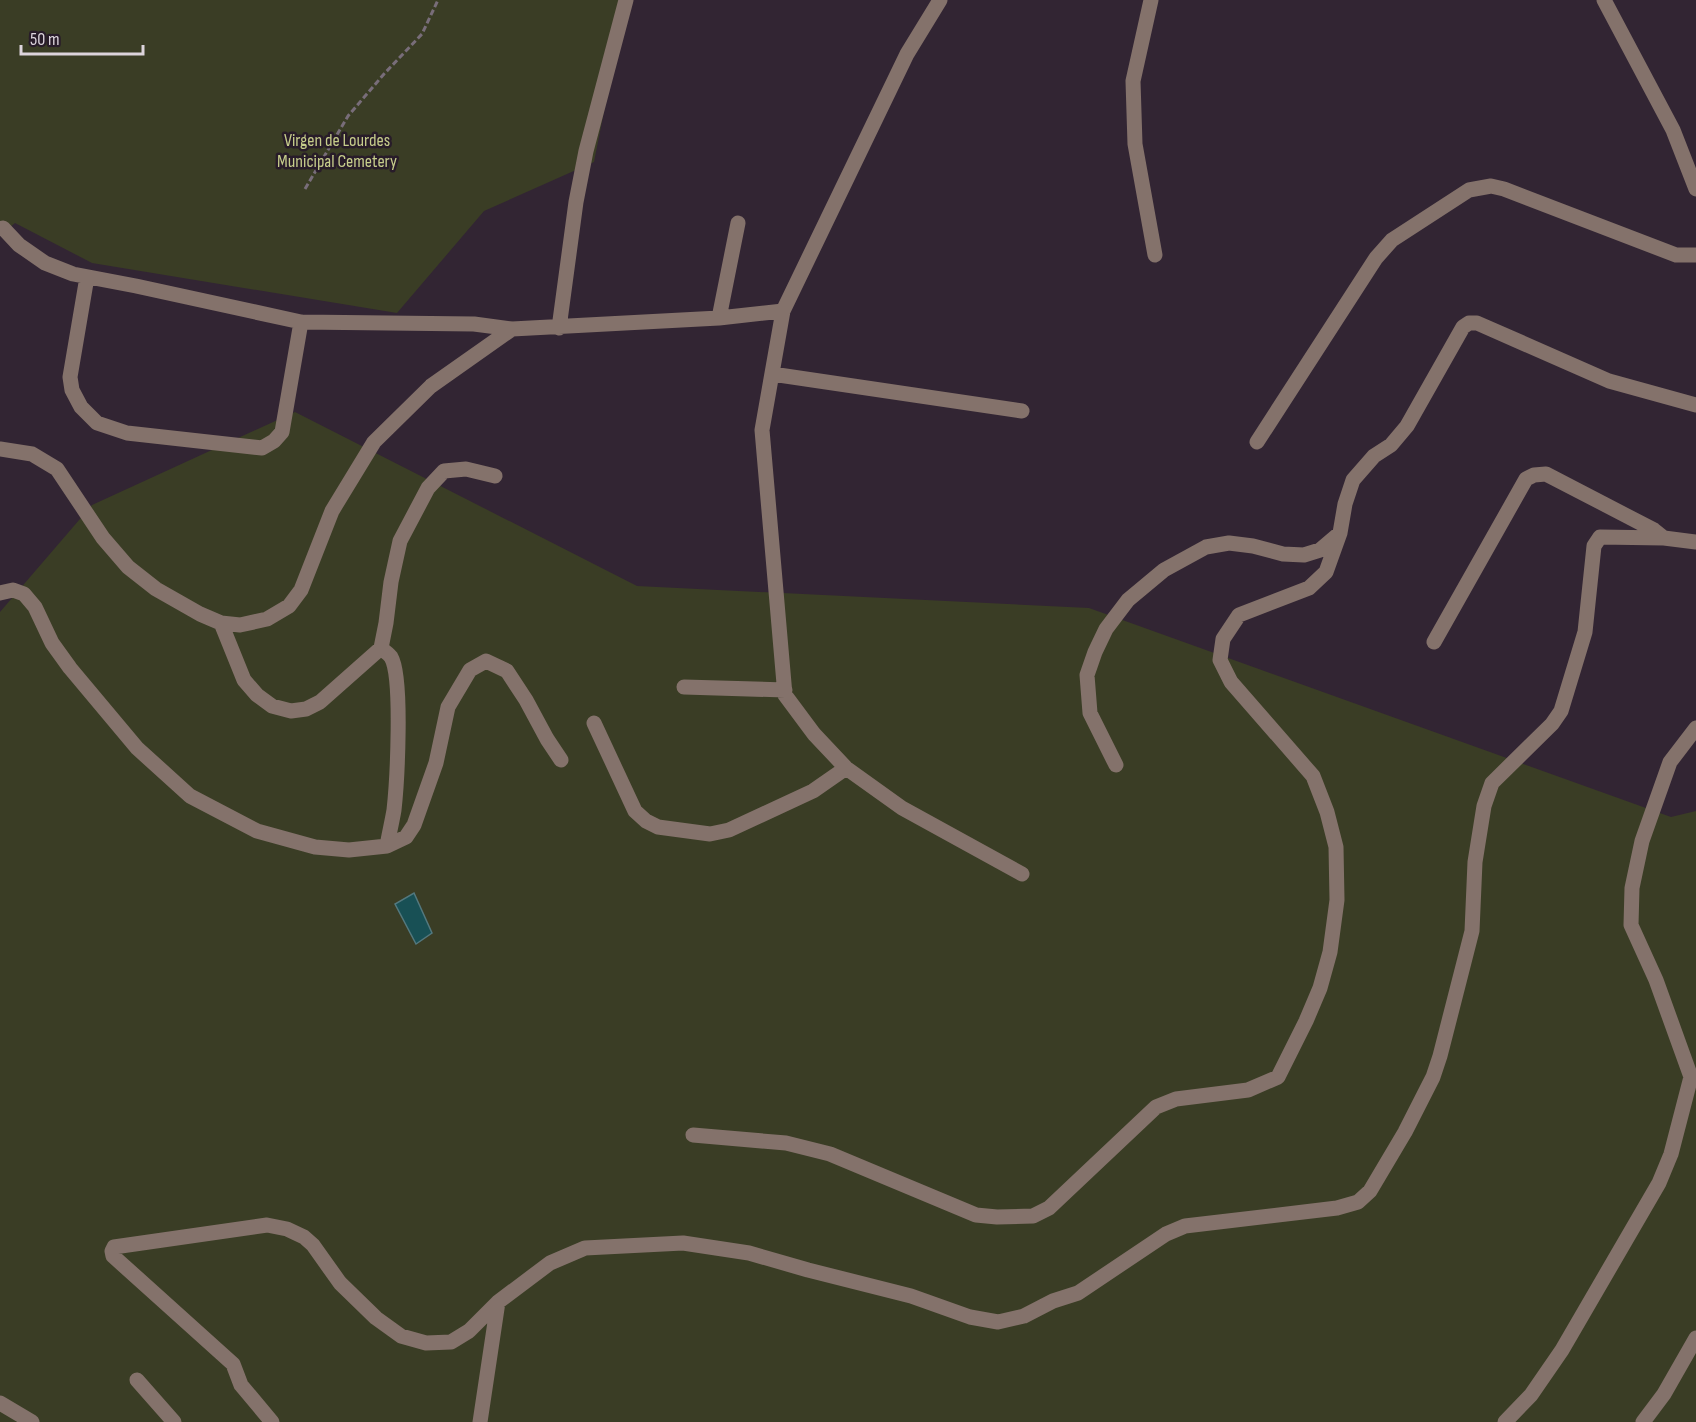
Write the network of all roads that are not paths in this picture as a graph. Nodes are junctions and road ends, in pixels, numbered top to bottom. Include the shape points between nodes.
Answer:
1 (627, 0) edge
2 (940, 0) edge
3 (1151, 0) edge
4 (1604, 0) edge
5 (1696, 189) edge
6 (738, 223) dead end
7 (3, 228) dead end
8 (1155, 255) dead end
9 (1696, 255) edge
10 (87, 277) junction
11 (783, 311) junction
12 (718, 318) junction
13 (301, 322) junction
14 (559, 328) junction
15 (512, 329) junction
16 (772, 374) junction
17 (1696, 405) edge
18 (1022, 411) dead end
19 (1257, 442) dead end
20 (0, 449) edge
21 (495, 476) dead end
22 (1340, 533) junction
23 (1664, 538) junction
24 (1696, 542) edge
25 (0, 593) edge
26 (221, 622) junction
27 (1434, 642) dead end
28 (381, 648) junction
29 (684, 687) dead end
30 (785, 690) junction
31 (594, 723) dead end
32 (1696, 728) edge
33 (561, 760) dead end
34 (1116, 765) dead end
35 (846, 768) junction
36 (387, 846) junction
37 (1022, 874) dead end
38 (1694, 1083) edge
39 (693, 1135) dead end
40 (498, 1302) junction
41 (1696, 1338) edge
42 (137, 1380) dead end
43 (0, 1403) edge
44 (32, 1422) edge
45 (174, 1422) edge
46 (272, 1422) edge
47 (480, 1422) edge
48 (1505, 1422) edge
49 (1643, 1422) edge

1 - 14 street via 586,151
2 - 11 street via 907,54
3 - 8 street via 1132,81 1135,144
4 - 5 street via 1673,130
6 - 12 street
7 - 10 street via 45,263
9 - 19 street via 1676,255 1504,189 1491,186 1470,190 1392,240 1376,258
10 - 13 street
10 - 13 street via 70,377 72,390 81,407 97,423 127,433 262,448 274,441 282,432
11 - 12 street
11 - 16 street
12 - 14 street
13 - 15 street via 474,324
14 - 15 street
15 - 26 street via 431,386 374,442 332,511 301,590 289,606 267,619 240,625
16 - 18 street
16 - 30 street via 762,430
17 - 22 street via 1609,381 1477,323 1469,323 1463,327 1407,426 1353,480
20 - 26 street via 32,454 57,469 128,567 156,589
21 - 28 street via 466,469 444,471 428,488 400,541
22 - 34 street via 1320,550 1304,555 1229,543 1206,548 1164,570 1128,600 1106,629 1087,675 1090,713
22 - 39 street via 1326,572 1310,588 1239,615 1223,639 1220,660 1231,682 1313,776 1336,847 1337,900 1330,952 1316,996 1278,1077 1248,1090 1176,1099 1156,1107 1050,1208 1033,1216 976,1215 830,1154 786,1143
23 - 24 street
23 - 27 street via 1546,474 1534,475 1526,479
23 - 40 street via 1600,537 1594,546 1585,632 1561,711 1492,783 1484,806 1475,862 1472,931 1433,1077 1370,1191 1358,1202 1337,1208 1185,1226 1166,1234 1077,1293 1024,1316 998,1322 749,1252 683,1243 585,1248 550,1263
25 - 36 street via 14,590 24,594 77,677 137,748 190,796 256,831 315,847 349,850
26 - 28 street via 244,680 272,706 291,711 320,702
28 - 36 street via 391,656 397,692 398,749
29 - 30 street
30 - 35 street via 814,734
31 - 35 street via 635,811 658,827 711,834 729,831 813,791
32 - 38 street via 1670,762 1642,842 1632,888 1631,925
33 - 36 street via 507,671 486,661 470,670 448,707 436,763 414,825 406,837
35 - 37 street via 902,808
38 - 48 street via 1659,1183 1562,1350 1531,1395
40 - 46 street via 469,1331 451,1342 426,1343 401,1336 376,1318 340,1283 313,1245 287,1229 267,1225 114,1247 113,1256 233,1364 241,1385
40 - 47 street
41 - 49 street
42 - 45 street
43 - 44 street

